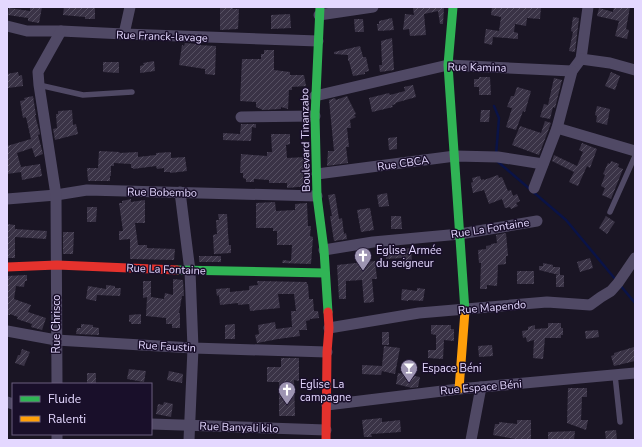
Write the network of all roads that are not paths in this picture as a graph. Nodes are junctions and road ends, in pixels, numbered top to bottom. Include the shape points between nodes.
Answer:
1 (130, 7) edge
2 (373, 7) edge
3 (453, 7) edge
4 (588, 7) edge
5 (319, 11) edge
6 (7, 26) edge
7 (61, 31) junction
8 (124, 34) junction
9 (318, 41) junction
10 (581, 59) junction
11 (448, 64) junction
12 (635, 70) edge
13 (572, 71) junction
14 (38, 85) junction
15 (132, 92) dead end
16 (315, 96) junction
17 (314, 116) junction
18 (241, 117) dead end
19 (557, 128) junction
20 (635, 151) edge
21 (455, 156) junction
22 (635, 156) edge
23 (543, 164) junction
24 (317, 174) junction
25 (534, 188) dead end
26 (180, 192) junction
27 (56, 195) junction
28 (318, 196) junction
29 (7, 199) edge
30 (610, 212) dead end
31 (538, 221) dead end
32 (460, 234) junction
33 (324, 250) junction
34 (635, 258) edge
35 (57, 264) junction
36 (7, 267) edge
37 (190, 271) junction
38 (325, 273) junction
39 (465, 309) junction
40 (329, 328) junction
41 (7, 331) edge
42 (56, 340) junction
43 (193, 348) junction
44 (327, 352) junction
45 (635, 373) edge
46 (615, 375) junction
47 (57, 383) edge
48 (480, 387) junction
49 (459, 389) junction
50 (327, 405) junction
51 (620, 422) dead end
52 (152, 424) edge
53 (190, 426) junction
54 (326, 435) edge
55 (189, 440) edge
56 (471, 440) edge

1 - 8 street
2 - 5 street
3 - 11 street
4 - 10 street
5 - 9 street, Boulevard Tinanzabo
6 - 7 street, Rue Franck-lavage via 27,32
7 - 8 street, Rue Franck-lavage
7 - 14 street, Rue Chrisco via 38,72
8 - 9 street, Rue Franck-lavage
9 - 16 street, Boulevard Tinanzabo
10 - 12 street
10 - 13 street
11 - 13 street, Rue Kamina
11 - 16 street, Rue Kamina
11 - 21 street
13 - 19 street
14 - 15 lane via 83,94
14 - 27 street, Rue Chrisco
16 - 17 street, Boulevard Tinanzabo
17 - 18 street
17 - 24 street, Boulevard Tinanzabo
19 - 20 street
19 - 23 street
21 - 23 street, Rue CBCA via 494,157
21 - 24 street, Rue CBCA
21 - 32 street
22 - 30 lane
23 - 25 street
24 - 28 street, Boulevard Tinanzabo
26 - 27 street, Rue Bobembo via 87,190
26 - 28 street, Rue Bobembo
26 - 37 street
27 - 29 street, Rue Bobembo
27 - 35 street, Rue Chrisco
28 - 33 street, Boulevard Tinanzabo
31 - 32 street, Rue La Fontaine
32 - 33 street, Rue La Fontaine via 373,242
32 - 39 street
33 - 38 street, Boulevard Tinanzabo
34 - 39 street, Rue Mapendo via 614,287 590,305 547,302
35 - 36 street, Rue La Fontaine
35 - 37 street, Rue La Fontaine
35 - 42 street, Rue Chrisco
37 - 38 street, Rue La Fontaine
37 - 43 street
38 - 40 street, Boulevard Tinanzabo
39 - 40 street, Rue Mapendo via 419,313
39 - 49 street
40 - 44 street, Boulevard Tinanzabo
41 - 42 street, Rue Faustin
42 - 43 street, Rue Faustin
42 - 47 street, Rue Chrisco
43 - 44 street, Rue Faustin
43 - 53 street
44 - 50 street, Boulevard Tinanzabo
45 - 46 street, Rue Espace Béni
46 - 48 street, Rue Espace Béni
46 - 51 lane
48 - 49 street, Rue Espace Béni
48 - 56 street
49 - 50 street, Rue Espace Béni
50 - 54 street, Boulevard Tinanzabo
52 - 53 street, Rue Banyali kilo
53 - 54 street, Rue Banyali kilo
53 - 55 street

